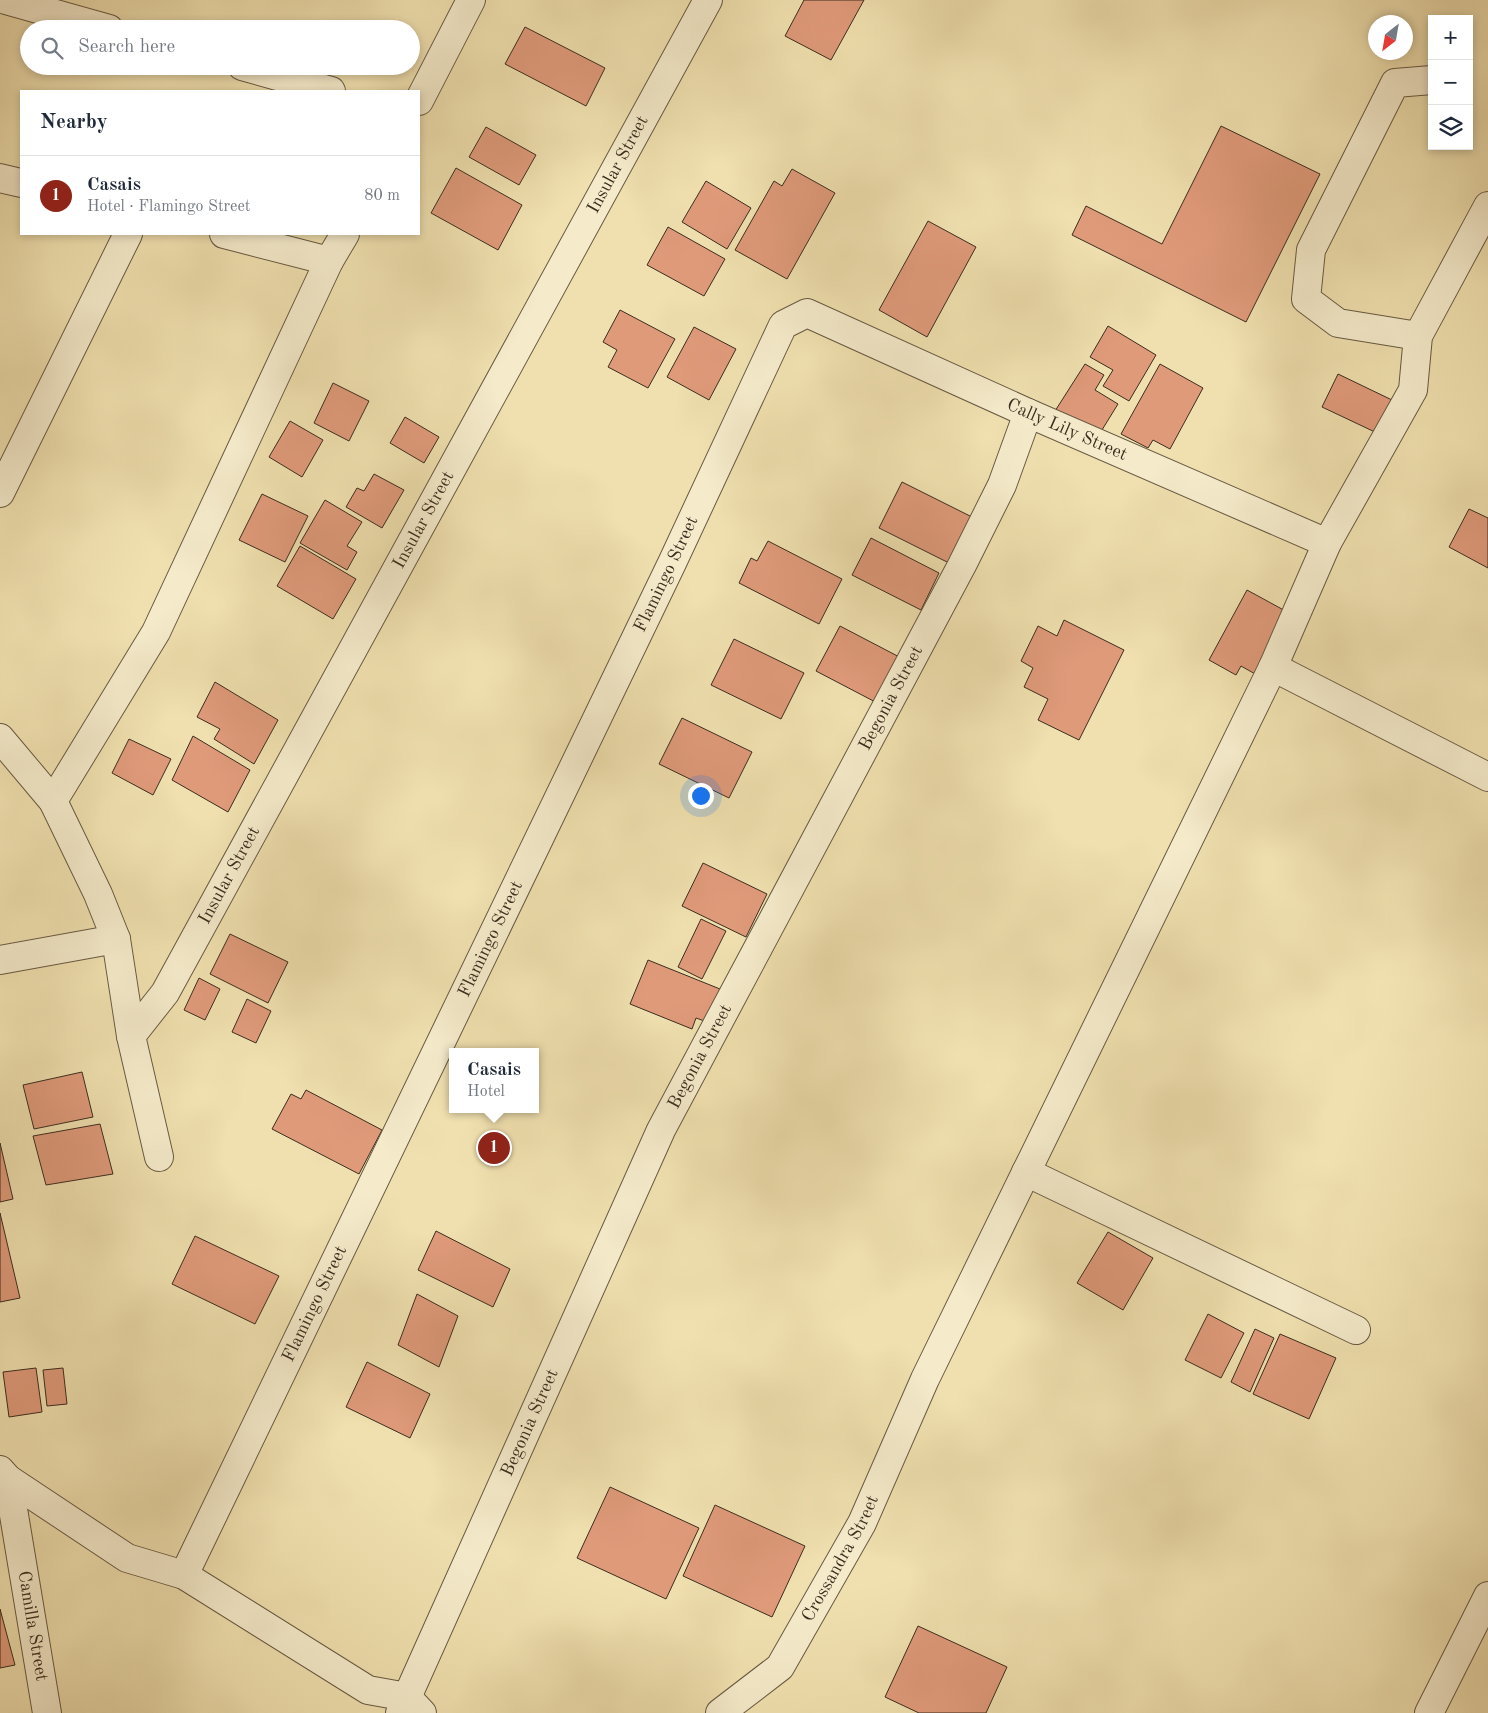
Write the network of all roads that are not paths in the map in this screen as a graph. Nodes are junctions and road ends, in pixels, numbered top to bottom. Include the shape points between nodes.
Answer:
1 (6, 0) edge
2 (472, 0) edge
3 (708, 0) edge
4 (77, 20) edge
5 (274, 75) edge
6 (1428, 80) edge
7 (327, 90) edge
8 (420, 99) edge
9 (0, 178) edge
10 (20, 183) edge
11 (1488, 206) edge
12 (128, 235) edge
13 (228, 235) edge
14 (343, 235) edge
15 (329, 260) junction
16 (807, 313) joint
17 (1418, 336) junction
18 (1028, 413) junction
19 (0, 492) edge
20 (1327, 543) junction
21 (1273, 667) junction
22 (0, 738) edge
23 (1488, 777) edge
24 (52, 801) junction
25 (116, 939) junction
26 (0, 960) edge
27 (131, 1036) junction
28 (159, 1157) dead end
29 (1026, 1172) junction
30 (1356, 1330) dead end
31 (4, 1474) edge
32 (184, 1576) junction
33 (1488, 1596) edge
34 (373, 1702) edge
35 (409, 1708) edge
36 (1431, 1712) edge
37 (47, 1713) edge
38 (720, 1713) edge

1 - 4 street
2 - 8 street
3 - 27 street, Insular Street via 165,992
5 - 7 street
6 - 17 street via 1395,83 1311,250 1306,299 1338,323
9 - 10 street
11 - 17 street
12 - 19 street
13 - 15 street
14 - 15 street
15 - 24 street via 156,632
16 - 18 street, Cally Lily Street
16 - 32 street, Flamingo Street via 783,325 672,563
17 - 20 street, Crossandra Street via 1414,390
18 - 20 street, Cally Lily Street
18 - 35 street, Begonia Street via 1002,485 962,565 661,1130
20 - 21 street, Crossandra Street
21 - 23 street
21 - 29 street, Crossandra Street
22 - 24 street
24 - 25 street via 98,894
25 - 26 street
25 - 27 street
27 - 28 street
29 - 30 street
29 - 38 street, Crossandra Street via 925,1379 862,1523 780,1667
31 - 32 street via 127,1558
31 - 37 street, Camilla Street
32 - 34 street
33 - 36 street
34 - 35 street

